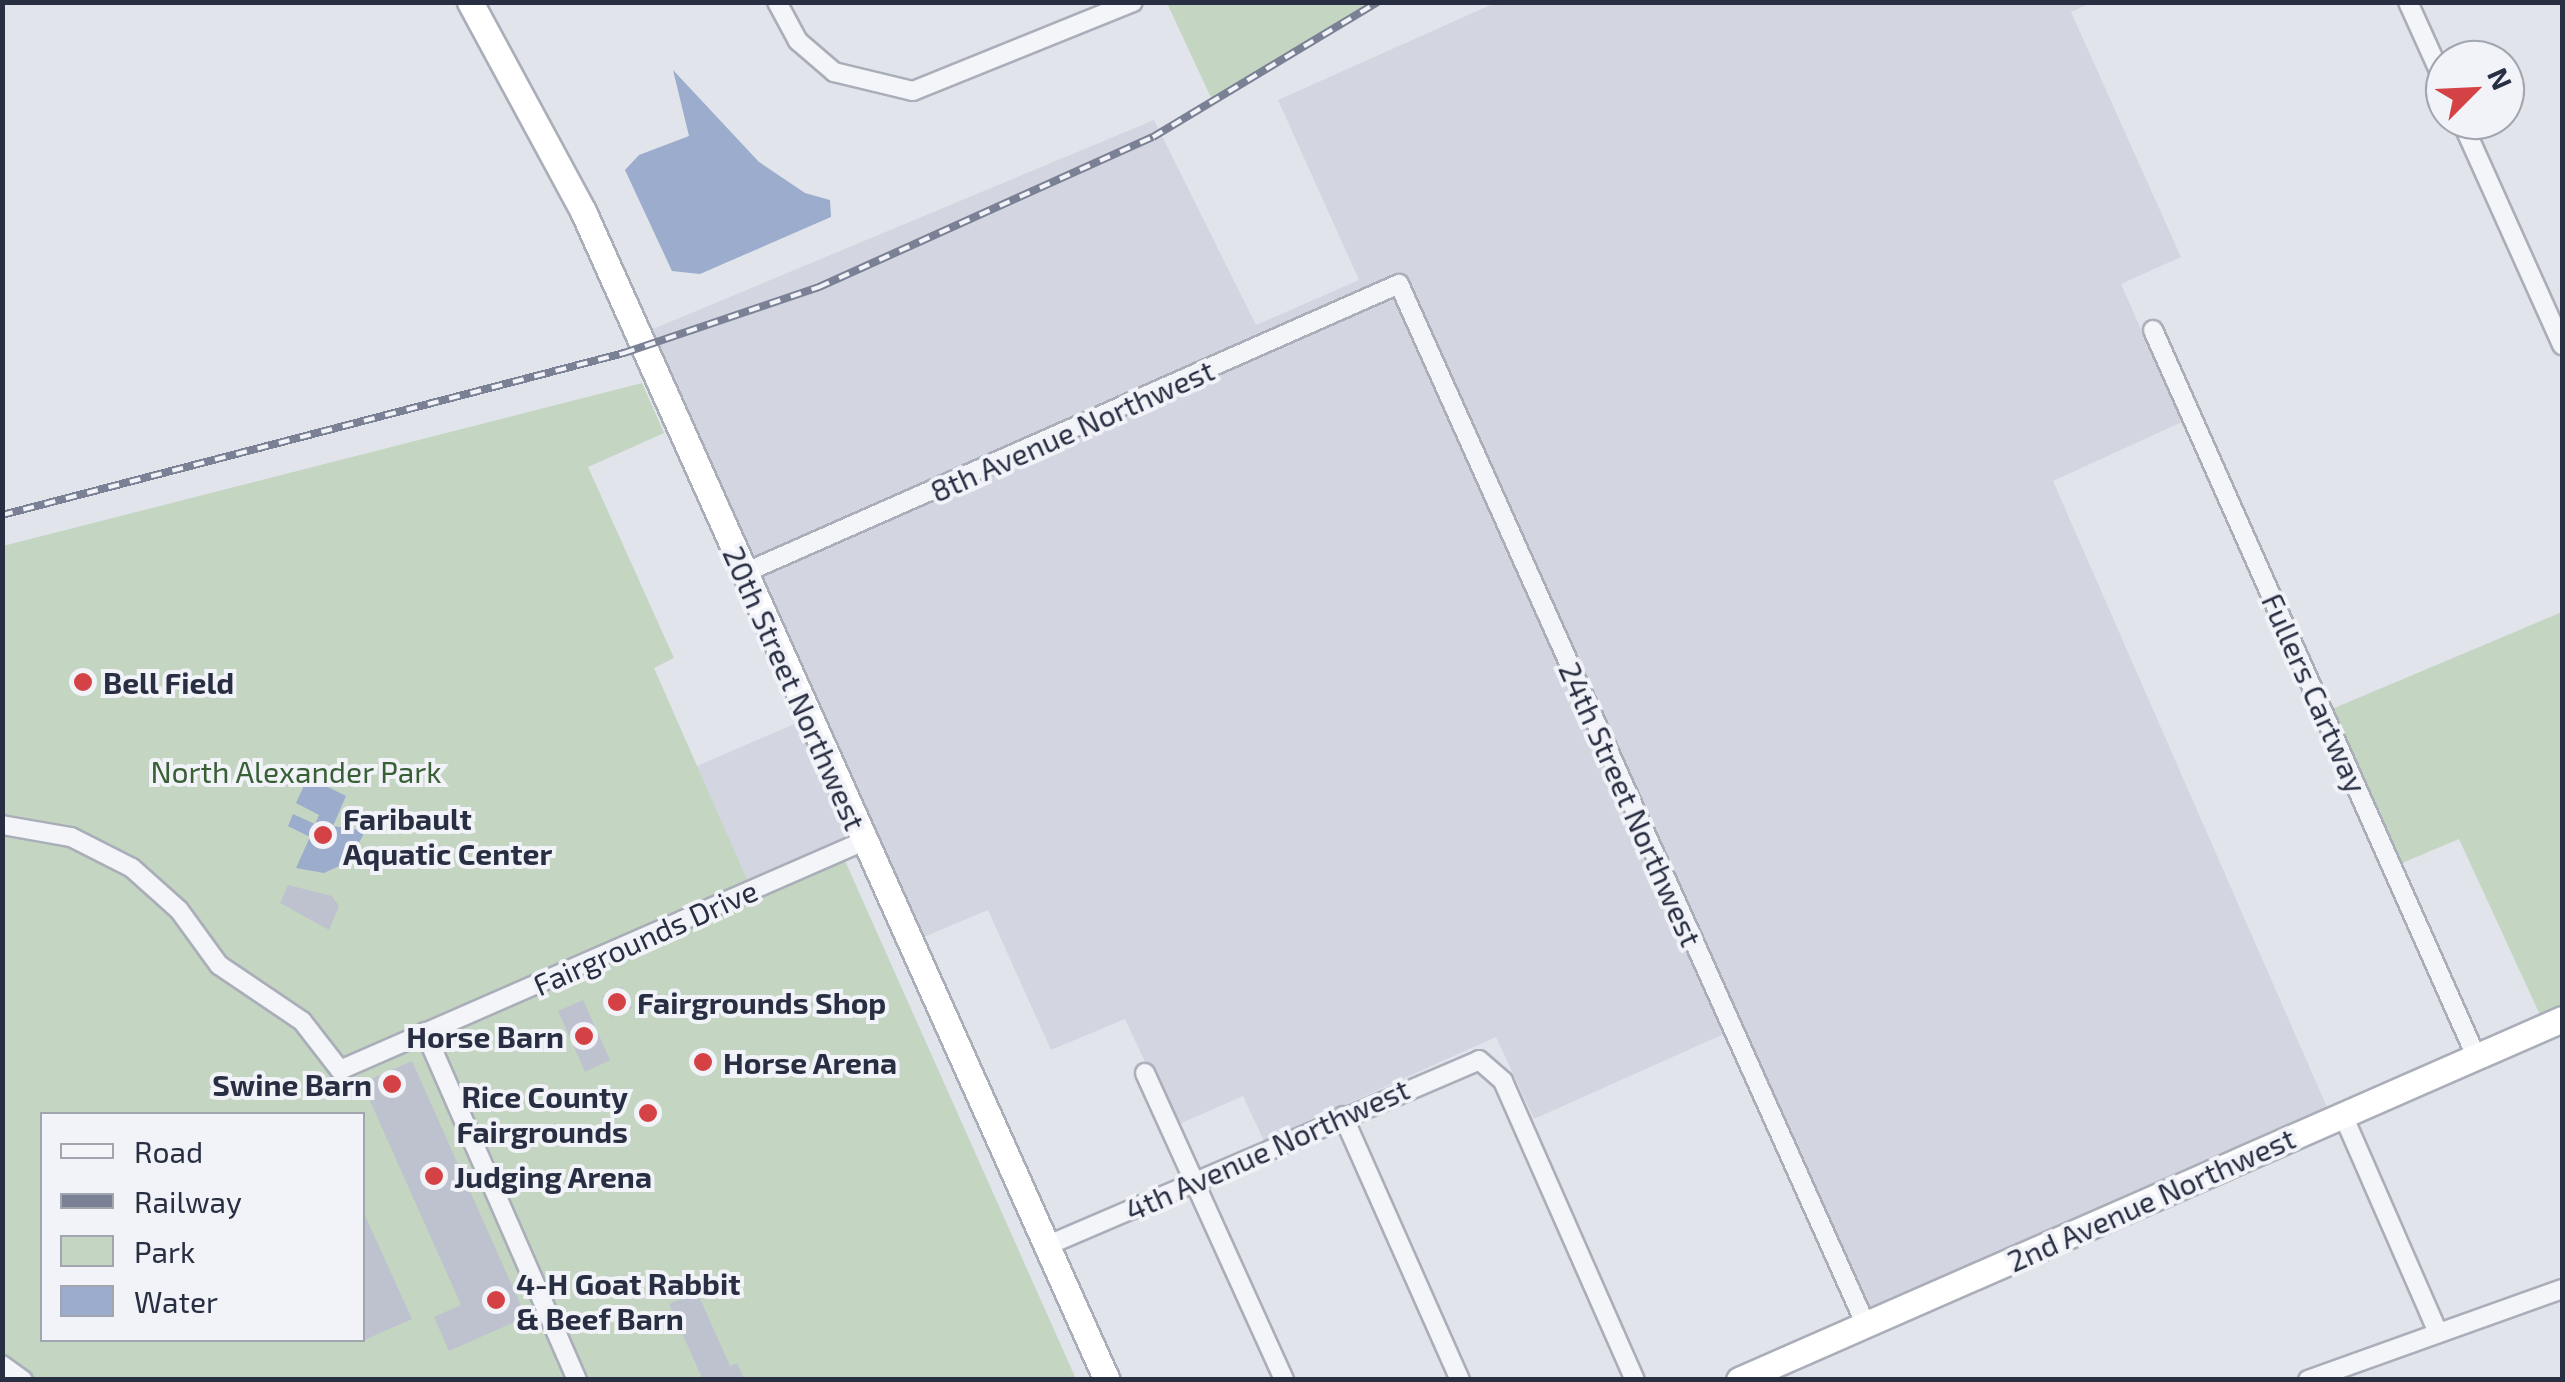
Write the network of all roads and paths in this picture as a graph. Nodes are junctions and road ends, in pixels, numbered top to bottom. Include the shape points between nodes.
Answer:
1 (470, 2) edge
2 (777, 2) edge
3 (1133, 2) edge
4 (2408, 2) edge
5 (2425, 40) edge
6 (2470, 140) edge
7 (1399, 284) joint
8 (2153, 330) dead end
9 (2562, 345) edge
10 (744, 574) junction
11 (2, 825) edge
12 (864, 842) junction
13 (2562, 1018) edge
14 (425, 1032) junction
15 (2476, 1056) junction
16 (1145, 1073) dead end
17 (2343, 1115) junction
18 (1344, 1116) junction
19 (1194, 1182) junction
20 (1046, 1246) junction
21 (2562, 1289) edge
22 (1865, 1323) junction
23 (2436, 1328) junction
24 (2, 1365) edge
25 (24, 1380) edge
26 (577, 1380) edge
27 (1107, 1380) edge
28 (1284, 1380) edge
29 (1460, 1380) edge
30 (1636, 1380) edge
31 (1739, 1380) edge
32 (2308, 1380) edge

1 - 10 highway, 20th Street Northwest via 571,186
2 - 3 street via 798,41 834,72 913,92
4 - 5 street
6 - 9 street
7 - 10 street, 8th Avenue Northwest
7 - 22 street, 24th Street Northwest
8 - 15 street, Fullers Cartway
10 - 12 highway, 20th Street Northwest
11 - 14 street, Fairgrounds Drive via 70,837 132,868 178,910 230,976 302,1021 340,1070
12 - 14 street, Fairgrounds Drive
12 - 20 highway, 20th Street Northwest
13 - 15 highway, 2nd Avenue Northwest
14 - 26 street
15 - 17 highway, 2nd Avenue Northwest
16 - 19 street
17 - 22 highway, 2nd Avenue Northwest
17 - 23 street
18 - 19 street, 4th Avenue Northwest
18 - 29 street
18 - 30 street, 4th Avenue Northwest via 1469,1061 1489,1064
19 - 20 street, 4th Avenue Northwest
19 - 28 street
20 - 27 highway, 20th Street Northwest
21 - 23 street
22 - 31 highway, 2nd Avenue Northwest
23 - 32 street
24 - 25 street

